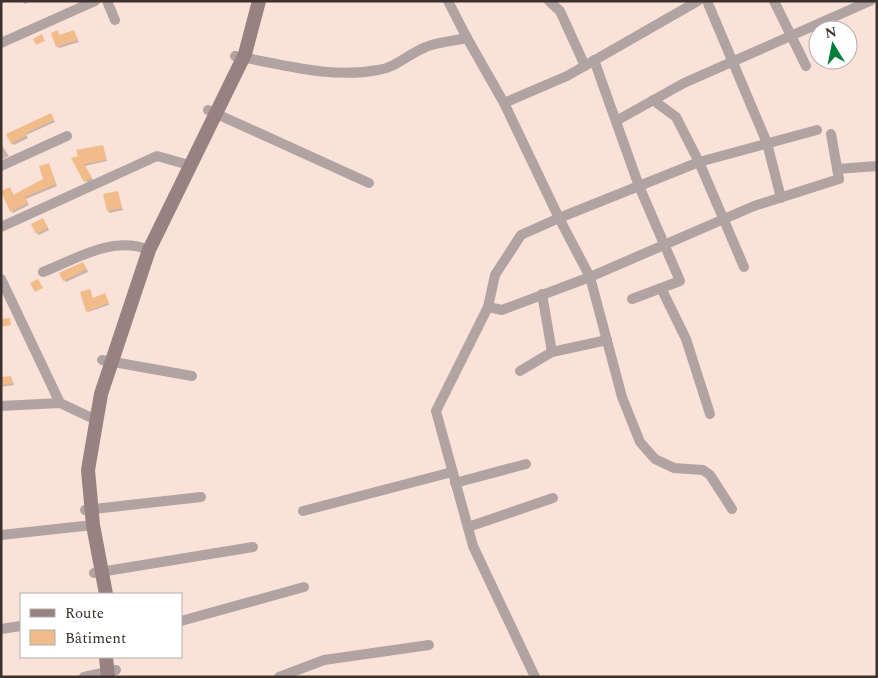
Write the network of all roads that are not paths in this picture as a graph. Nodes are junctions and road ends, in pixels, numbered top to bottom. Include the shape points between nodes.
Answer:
1 (95, 1) edge
2 (107, 1) edge
3 (250, 1) edge
4 (259, 1) edge
5 (448, 1) edge
6 (549, 1) edge
7 (698, 1) edge
8 (707, 1) edge
9 (774, 1) edge
10 (870, 1) edge
11 (115, 20) dead end
12 (791, 35) junction
13 (467, 38) junction
14 (1, 43) edge
15 (239, 56) junction
16 (733, 61) junction
17 (590, 63) junction
18 (806, 66) dead end
19 (653, 100) junction
20 (504, 102) junction
21 (212, 112) junction
22 (616, 121) junction
23 (817, 130) dead end
24 (831, 134) dead end
25 (67, 136) dead end
26 (767, 143) junction
27 (699, 162) junction
28 (186, 164) junction
29 (1, 166) edge
30 (877, 166) edge
31 (837, 169) junction
32 (369, 183) dead end
33 (639, 186) junction
34 (781, 198) junction
35 (559, 218) junction
36 (724, 220) junction
37 (1, 227) edge
38 (665, 245) junction
39 (145, 248) junction
40 (744, 267) dead end
41 (43, 272) dead end
42 (590, 277) junction
43 (1, 279) edge
44 (661, 288) junction
45 (542, 294) junction
46 (632, 299) dead end
47 (488, 308) junction
48 (607, 340) junction
49 (552, 352) junction
50 (106, 361) junction
51 (520, 371) dead end
52 (192, 376) dead end
53 (60, 403) junction
54 (1, 406) edge
55 (710, 414) dead end
56 (92, 418) junction
57 (526, 464) dead end
58 (452, 472) junction
59 (455, 484) junction
60 (200, 497) dead end
61 (553, 498) dead end
62 (732, 509) dead end
63 (88, 510) junction
64 (303, 511) dead end
65 (90, 526) junction
66 (468, 527) junction
67 (1, 535) edge
68 (253, 547) dead end
69 (98, 572) junction
70 (304, 587) dead end
71 (98, 593) edge
72 (106, 593) edge
73 (182, 621) edge
74 (20, 626) edge
75 (1, 629) edge
76 (428, 645) dead end
77 (107, 658) edge
78 (113, 670) edge
79 (84, 677) edge
80 (279, 677) edge
81 (535, 677) edge

1 - 14 street
2 - 11 street
3 - 15 main road
4 - 15 main road
5 - 13 street
6 - 17 street via 560,11
7 - 17 street
8 - 16 street
9 - 12 street
10 - 12 street
12 - 16 street
12 - 18 street
13 - 15 street via 427,46 398,64 378,70 328,73
13 - 20 street
15 - 21 main road
16 - 19 street
16 - 26 street
17 - 20 street
17 - 22 street
19 - 22 street
19 - 27 street via 676,117
20 - 35 street
21 - 28 main road
21 - 32 street
22 - 33 street
23 - 26 street
24 - 31 street
25 - 29 street
26 - 27 street
26 - 34 street
27 - 33 street
27 - 36 street
28 - 37 street via 157,156
28 - 39 main road
30 - 31 street
31 - 34 street via 839,179
33 - 35 street
33 - 38 street
34 - 36 street
35 - 42 street
35 - 47 street via 521,235 495,275
36 - 38 street
36 - 40 street
38 - 42 street
38 - 44 street via 680,281
39 - 41 street via 108,246
39 - 50 main road
42 - 45 street
42 - 48 street
43 - 53 street
44 - 46 street
44 - 55 street via 686,339
45 - 47 street via 502,310
45 - 49 street
47 - 58 street via 436,411
48 - 49 street
48 - 62 street via 622,397 640,442 654,459 674,468 703,470 710,475
49 - 51 street
50 - 52 street
50 - 56 main road
53 - 54 street
53 - 56 street
56 - 63 main road
57 - 59 street
58 - 59 street
58 - 64 street
59 - 66 street
60 - 63 street
61 - 66 street
63 - 65 main road
65 - 67 street
65 - 69 main road
66 - 81 street via 473,546
68 - 69 street
69 - 71 main road
69 - 72 main road
70 - 73 street
74 - 75 street
76 - 80 street via 324,660
77 - 78 main road
78 - 79 street

